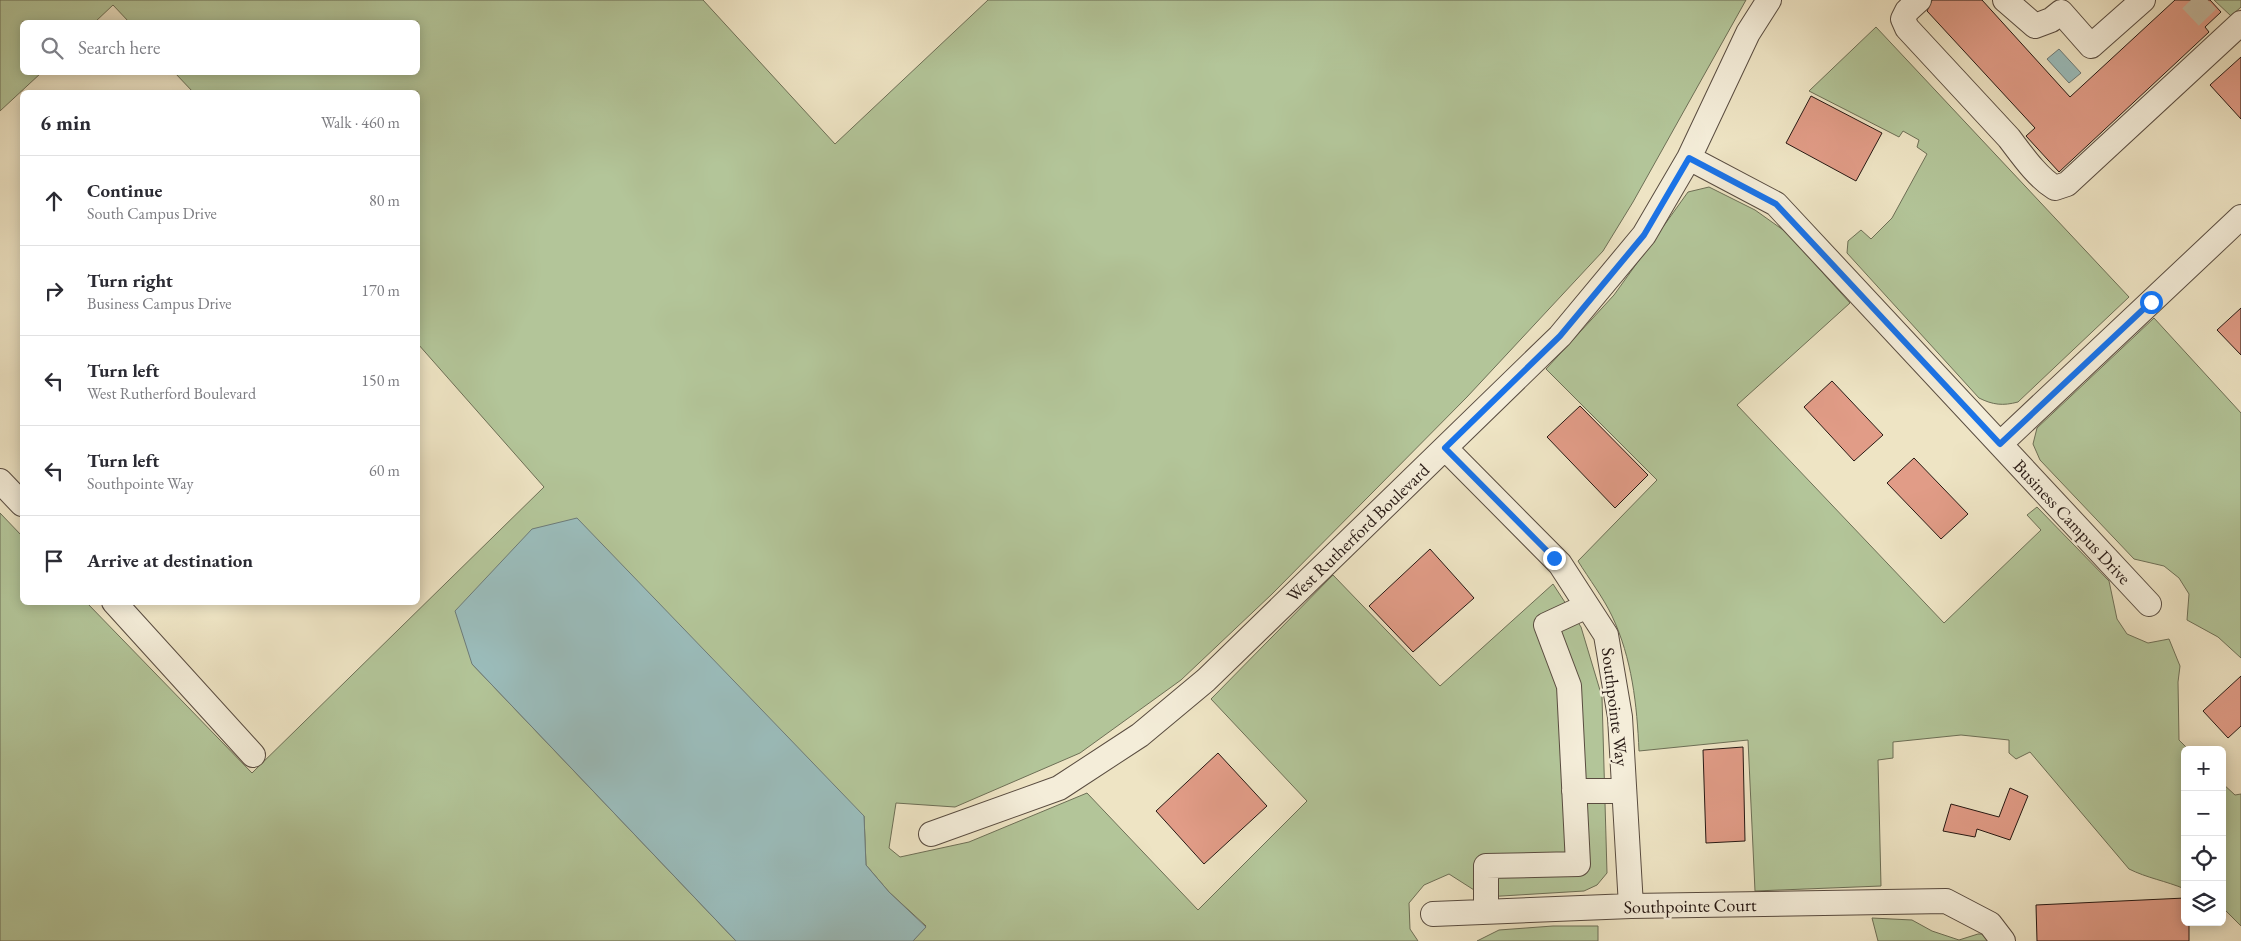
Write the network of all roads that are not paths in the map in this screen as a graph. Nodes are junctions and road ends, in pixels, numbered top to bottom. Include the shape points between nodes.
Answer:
1 (1769, 0) edge
2 (1919, 0) edge
3 (2005, 0) edge
4 (2142, 0) edge
5 (2067, 6) edge
6 (2226, 27) edge
7 (1689, 158) junction
8 (2241, 217) edge
9 (2000, 444) junction
10 (1445, 448) junction
11 (0, 481) edge
12 (20, 502) edge
13 (2149, 604) dead end
14 (117, 605) edge
15 (1587, 606) junction
16 (253, 755) dead end
17 (1574, 791) junction
18 (1624, 791) junction
19 (931, 834) dead end
20 (1630, 906) junction
21 (1486, 912) junction
22 (1433, 914) dead end
23 (2003, 941) edge

1 - 7 street, West Rutherford Boulevard via 1748,33
2 - 6 street via 1907,12 1904,19 1907,28 2036,171 2056,188 2067,184
3 - 5 street via 2035,26 2051,20
4 - 5 street via 2091,46
7 - 9 street, Business Campus Drive via 1776,204
7 - 10 street, West Rutherford Boulevard via 1644,235 1566,329
8 - 9 street
9 - 13 street, Business Campus Drive
10 - 15 street, Southpointe Way via 1560,564
10 - 19 street, West Rutherford Boulevard via 1206,680 1140,735 1058,788
11 - 12 street
14 - 16 street
15 - 17 street via 1546,625 1570,686
15 - 18 street, Southpointe Way via 1606,635 1620,717
17 - 18 street
17 - 21 street via 1578,864 1486,866
18 - 20 street, Southpointe Way
20 - 21 street, Southpointe Court
20 - 23 street, Southpointe Court via 1946,901 1990,924
21 - 22 street, Southpointe Court

